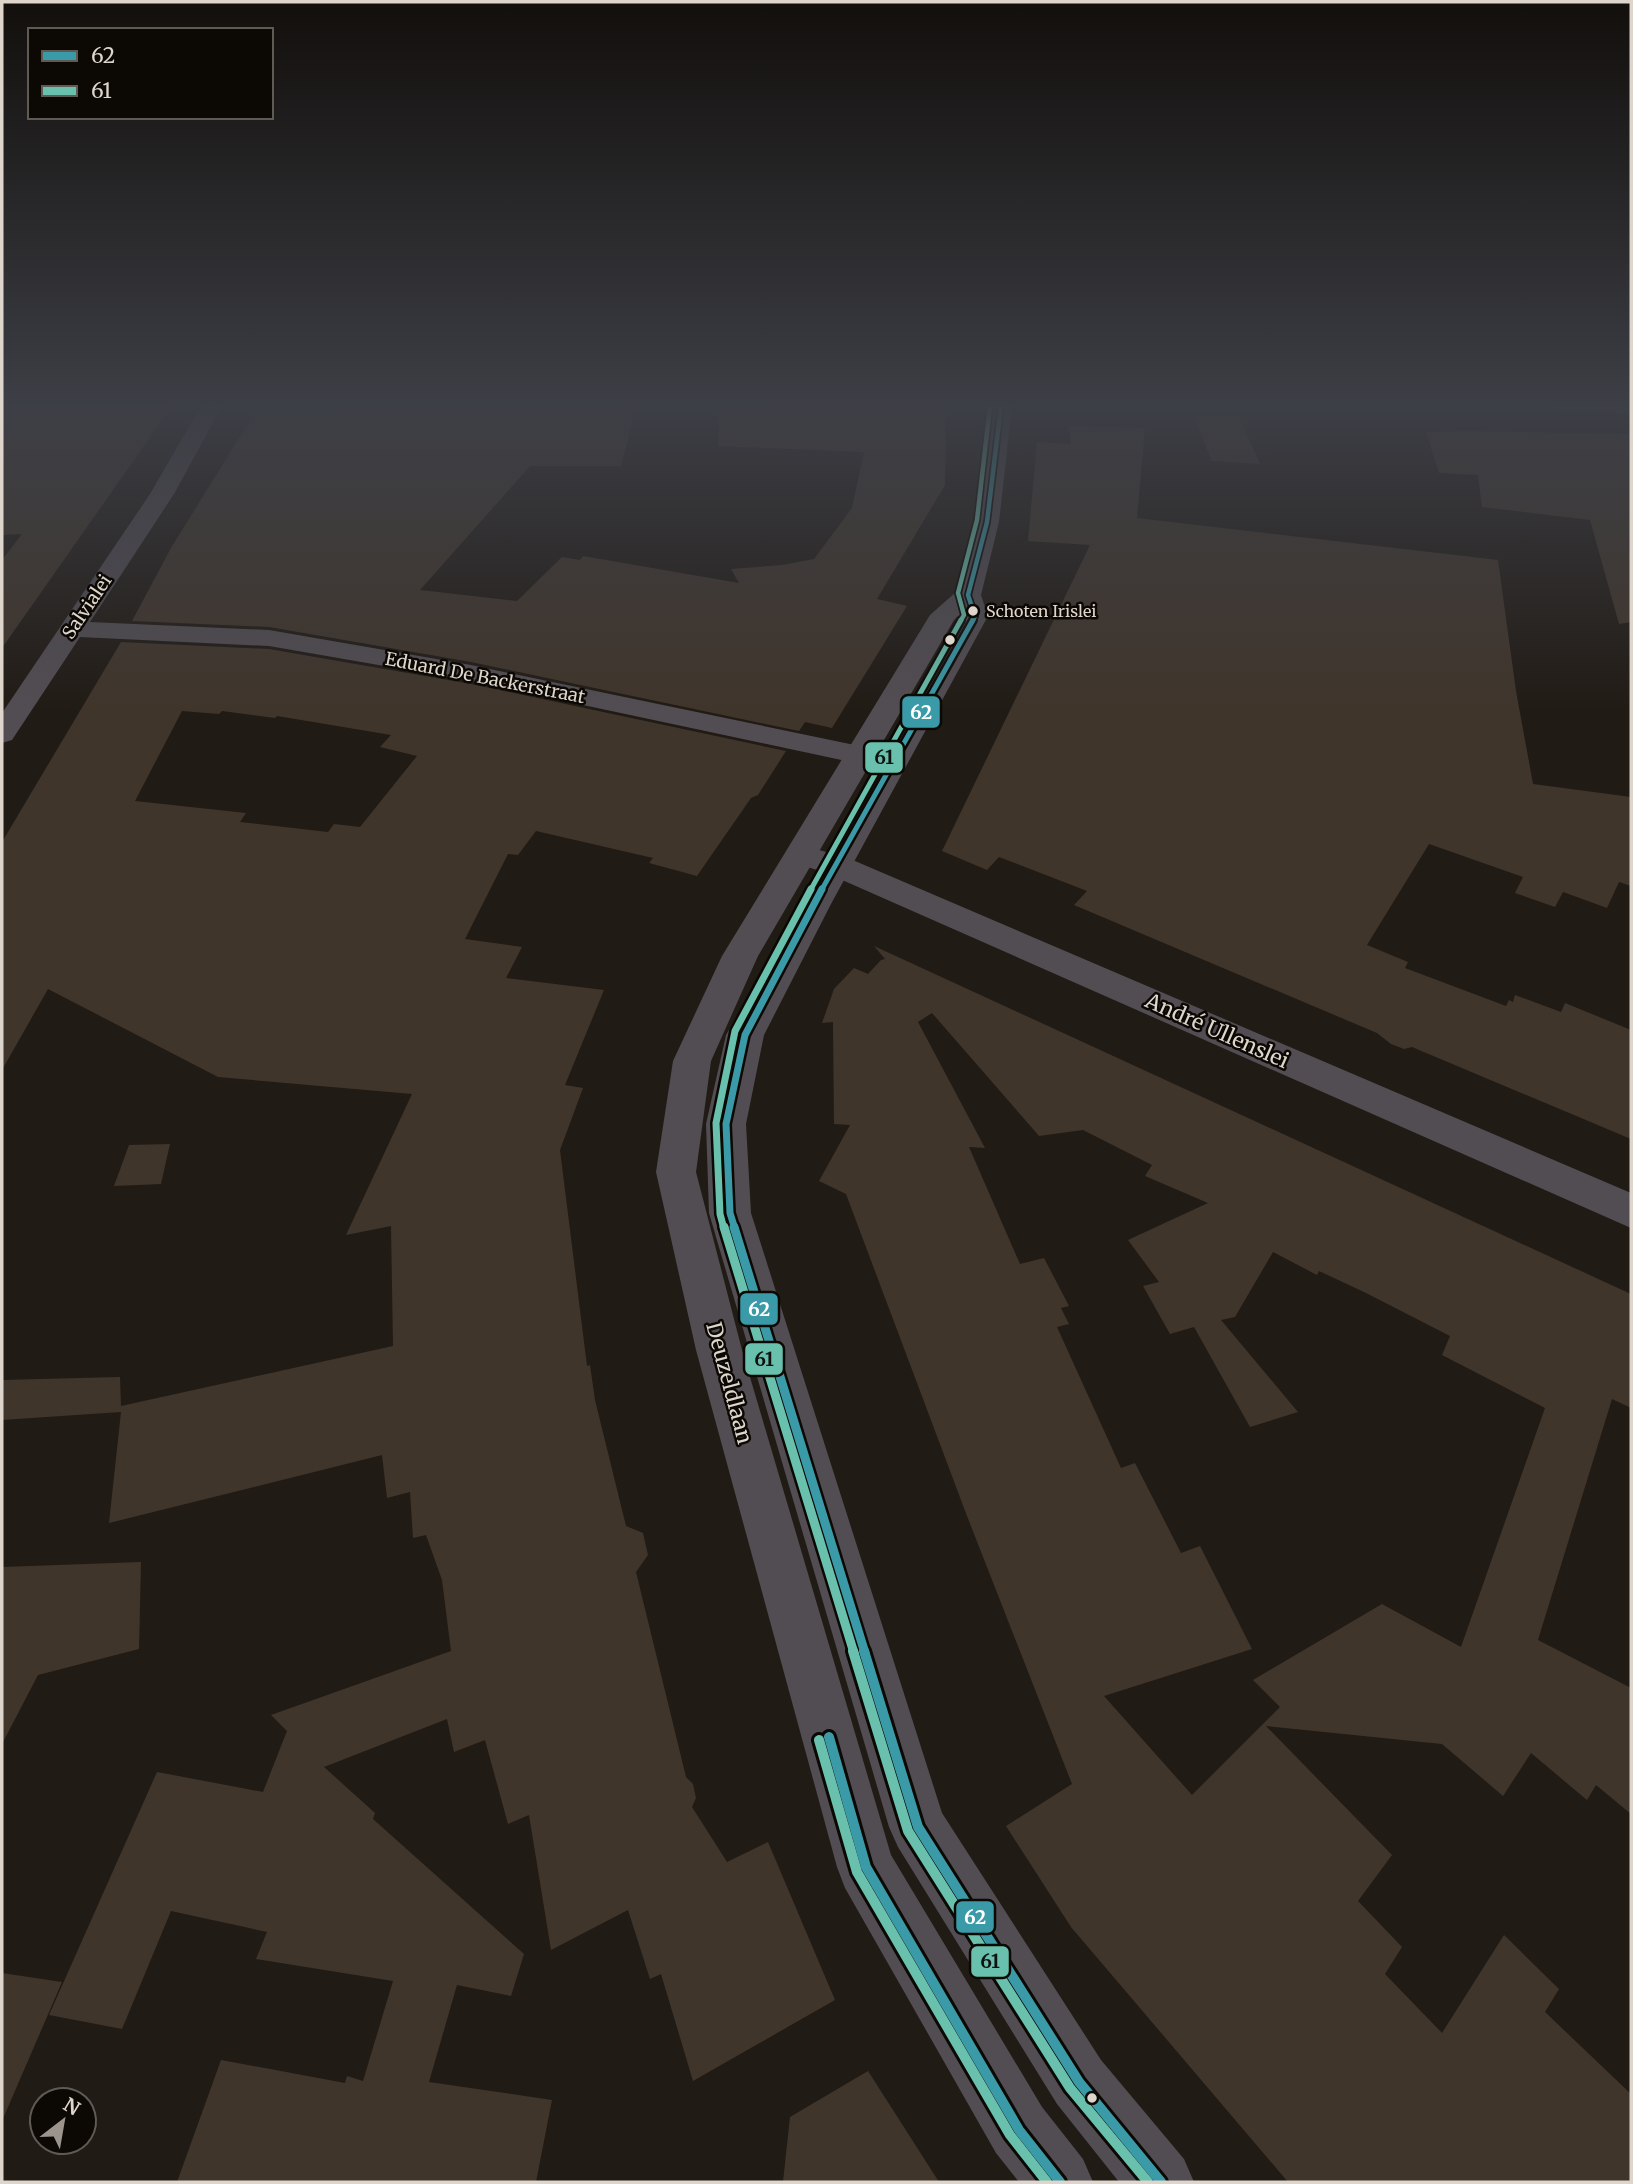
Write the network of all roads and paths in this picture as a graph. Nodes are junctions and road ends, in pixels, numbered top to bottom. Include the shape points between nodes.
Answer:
1 (153, 508) edge
2 (989, 508) edge
3 (73, 629) junction
4 (2, 734) edge
5 (875, 759) junction
6 (818, 860) junction
7 (1631, 1212) edge
8 (1060, 2182) edge
9 (1161, 2182) edge

1 - 3 street, Salvialei
2 - 5 street, Deuzeldlaan via 968,595 943,615
3 - 4 street, Salvialei
3 - 5 street, Eduard De Backerstraat via 269,638 471,673
5 - 6 street, Deuzeldlaan
6 - 7 street, André Ullenslei
6 - 8 street, Deuzeldlaan via 740,956 692,1061 676,1172 719,1350 866,1867 1019,2130
6 - 9 street, Deuzeldlaan via 745,1035 726,1124 730,1213 918,1827 1079,2082

